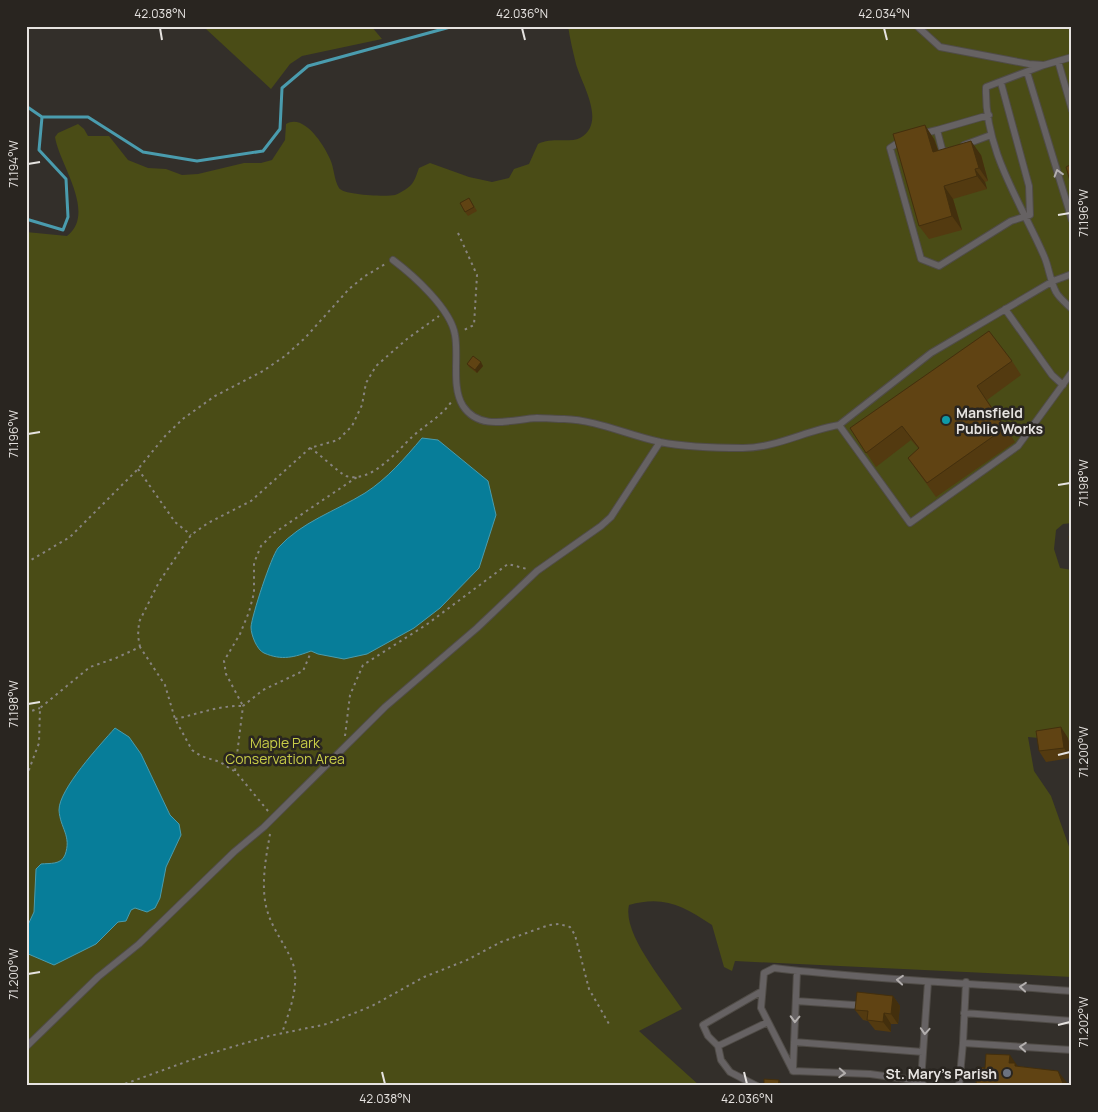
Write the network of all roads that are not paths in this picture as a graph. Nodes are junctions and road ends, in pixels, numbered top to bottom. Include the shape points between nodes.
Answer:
1 (917, 26) edge
2 (1072, 57) edge
3 (1058, 61) junction
4 (1044, 65) junction
5 (1027, 72) junction
6 (1001, 83) junction
7 (1072, 110) edge
8 (989, 115) junction
9 (936, 130) junction
10 (918, 135) edge
11 (991, 135) junction
12 (908, 138) edge
13 (1025, 217) junction
14 (1072, 220) edge
15 (393, 260) road end
16 (1072, 274) edge
17 (1052, 281) junction
18 (1005, 309) junction
19 (1072, 309) edge
20 (1072, 372) edge
21 (1063, 385) junction
22 (839, 425) junction
23 (660, 442) junction
24 (797, 971) junction
25 (928, 982) junction
26 (966, 982) junction
27 (762, 991) junction
28 (1072, 991) edge
29 (796, 1002) junction
30 (854, 1005) edge
31 (964, 1013) junction
32 (1072, 1021) edge
33 (768, 1022) junction
34 (794, 1042) junction
35 (963, 1044) junction
36 (718, 1046) junction
37 (26, 1047) edge
38 (1072, 1050) edge
39 (923, 1052) junction
40 (793, 1071) junction
41 (922, 1083) edge
42 (757, 1086) edge
43 (959, 1086) edge

1 - 4 lane via 940,48
2 - 3 lane
3 - 4 lane
3 - 7 lane
4 - 5 lane
5 - 6 lane
14 -> 5 lane
6 - 8 lane via 986,87
6 - 13 lane via 1029,186 1030,215
8 - 9 lane
8 - 11 lane
9 - 10 lane
9 - 11 lane via 943,153
11 - 13 lane via 998,160
12 - 13 lane via 898,140 890,148 921,259 939,266 1011,221
13 - 17 lane via 1045,257
15 - 23 lane via 418,279 451,322 455,334 458,391 463,406 474,416 497,423 537,418 583,420
16 - 17 lane
17 - 18 lane
17 - 19 lane via 1056,293
18 - 21 lane via 1052,375
18 - 22 lane via 931,352
20 - 21 lane
21 - 22 lane via 1018,446 910,523
22 - 23 lane via 820,428 782,442 744,448
23 - 37 lane via 611,517 536,571 477,628 385,708 274,818 139,944 98,977
25 -> 24 lane
24 - 27 lane via 774,968 764,973
24 - 29 lane
25 - 26 lane
25 -> 39 lane
28 -> 26 lane
26 - 31 lane
27 - 33 lane via 761,1008
27 - 36 lane via 703,1024 708,1036
29 - 30 lane
29 -> 34 lane
31 - 32 lane
31 - 35 lane
33 - 36 lane
33 - 40 lane
34 - 39 lane
34 - 40 lane
38 -> 35 lane
35 - 43 lane
36 - 42 lane via 721,1060 730,1072
39 - 41 lane
40 -> 41 lane via 870,1074

